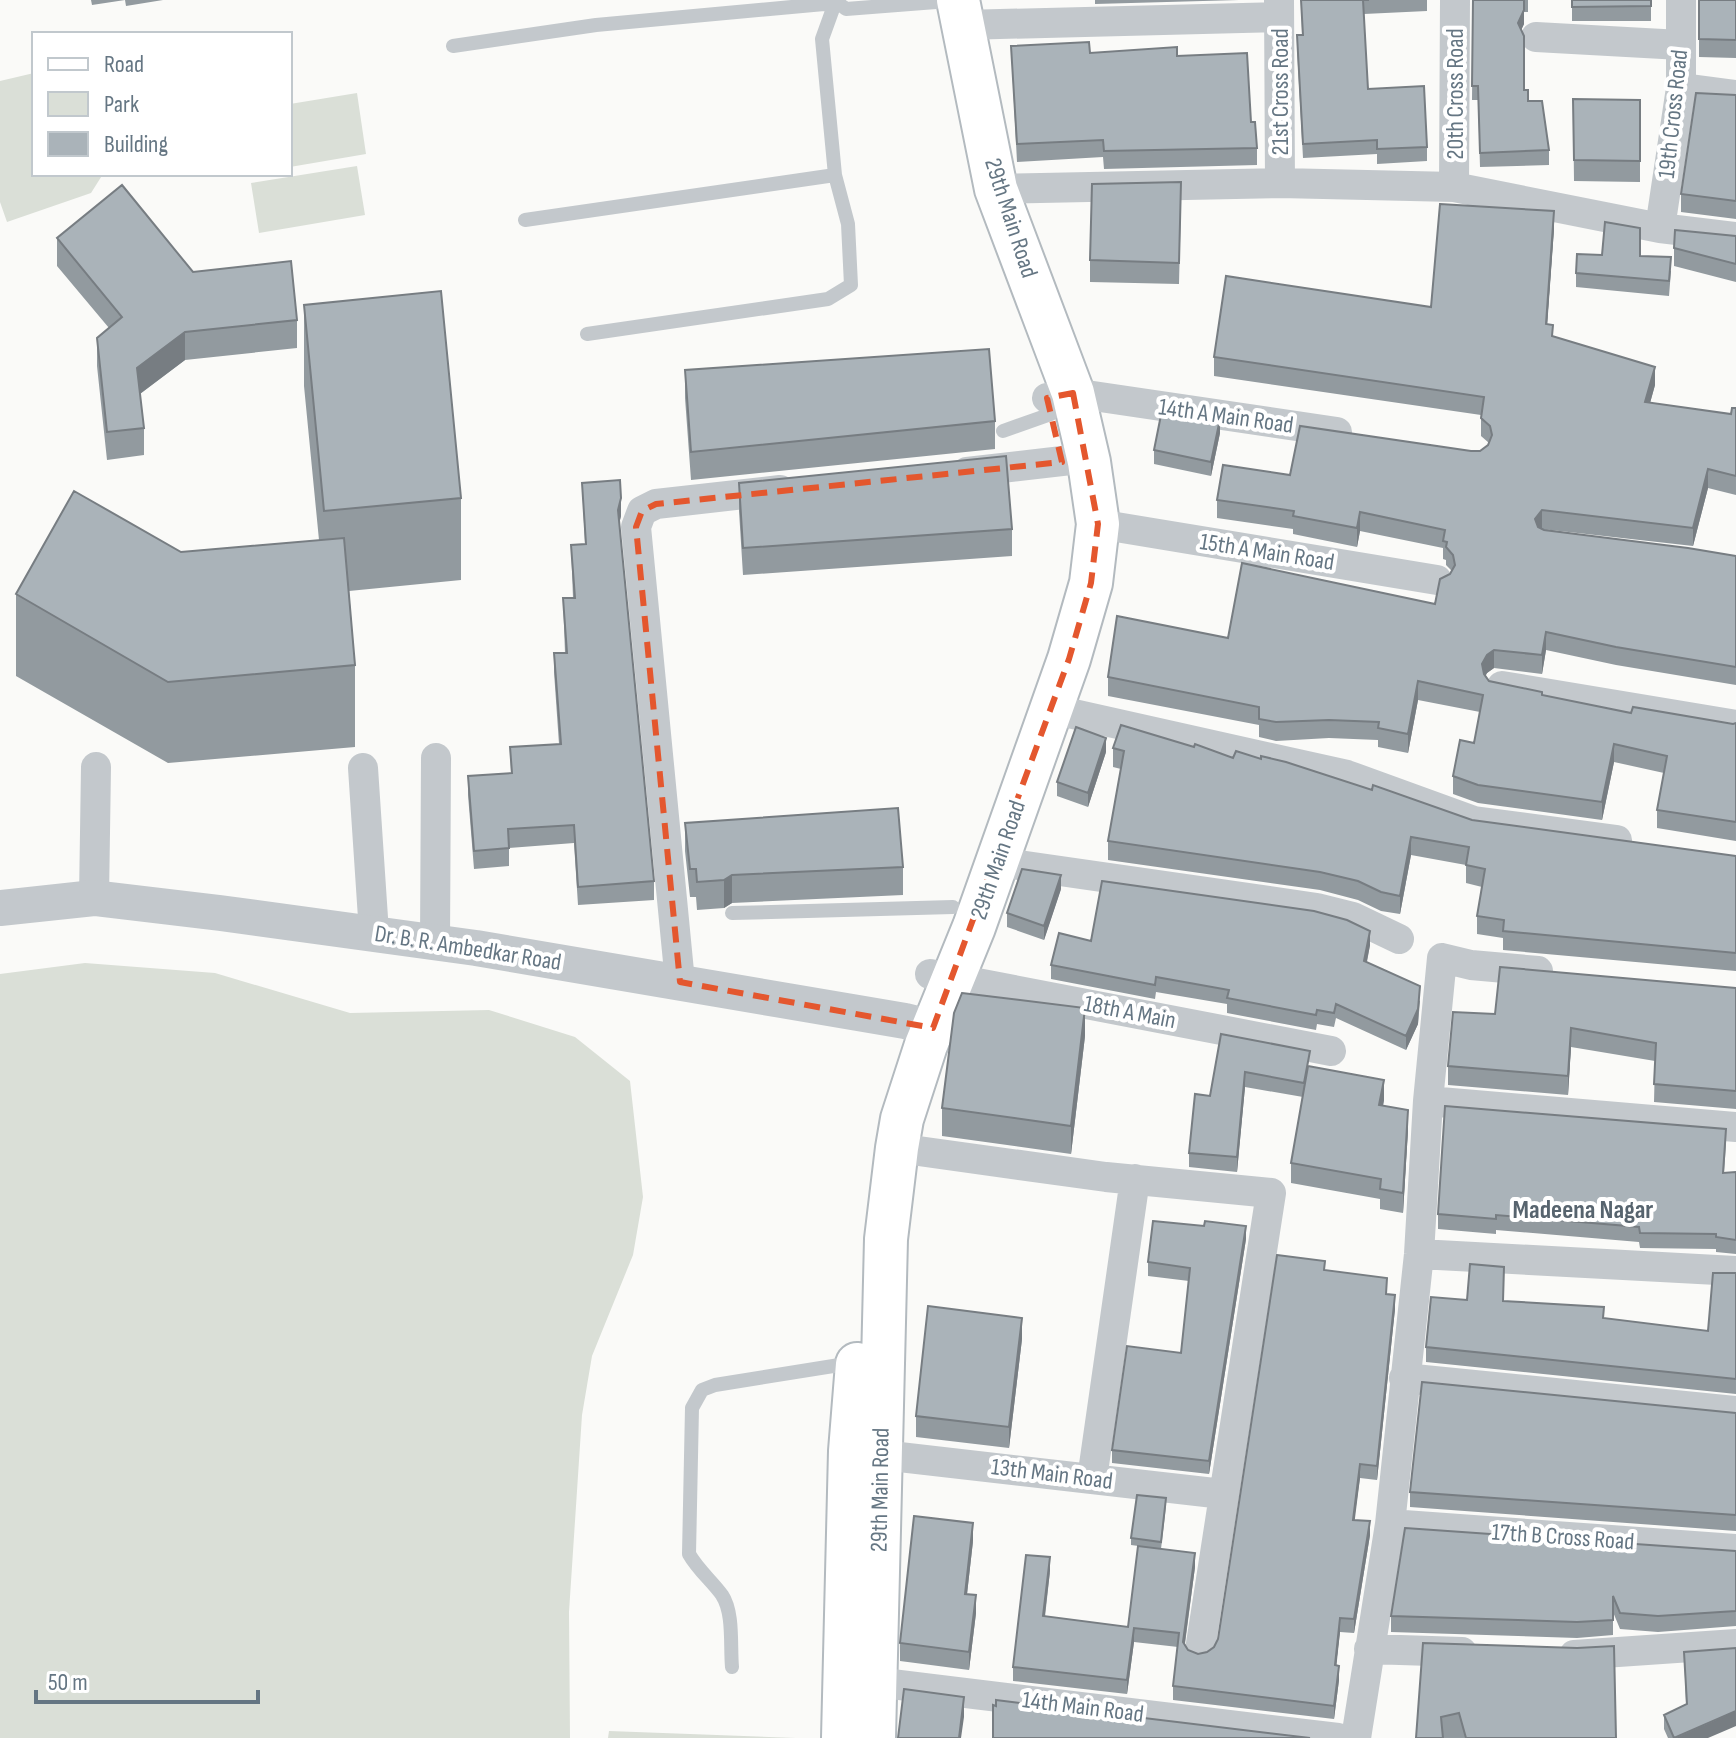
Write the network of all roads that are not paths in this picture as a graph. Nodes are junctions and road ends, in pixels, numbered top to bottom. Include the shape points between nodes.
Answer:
1 (1455, 0) edge
2 (1681, 0) edge
3 (835, 1) edge
4 (948, 7) edge
5 (1279, 8) edge
6 (1536, 37) dead end
7 (1681, 45) junction
8 (453, 46) dead end
9 (1681, 88) junction
10 (1736, 95) edge
11 (835, 175) junction
12 (1280, 183) junction
13 (1454, 187) junction
14 (996, 189) junction
15 (525, 220) dead end
16 (1660, 228) junction
17 (1736, 237) edge
18 (587, 334) dead end
19 (1057, 402) junction
20 (1003, 431) dead end
21 (1366, 436) edge
22 (1075, 460) junction
23 (935, 475) edge
24 (808, 487) edge
25 (1098, 524) junction
26 (1437, 580) edge
27 (1500, 685) edge
28 (1051, 709) junction
29 (1736, 725) edge
30 (436, 758) dead end
31 (96, 767) dead end
32 (363, 768) dead end
33 (1644, 844) edge
34 (998, 862) junction
35 (94, 898) junction
36 (953, 907) junction
37 (0, 908) edge
38 (732, 913) dead end
39 (374, 933) junction
40 (1399, 939) dead end
41 (435, 942) junction
42 (1565, 974) edge
43 (943, 976) junction
44 (680, 982) junction
45 (919, 1024) junction
46 (1331, 1051) dead end
47 (1428, 1101) junction
48 (1736, 1127) edge
49 (897, 1148) junction
50 (1135, 1179) junction
51 (1419, 1254) junction
52 (1736, 1271) edge
53 (857, 1363) junction
54 (1404, 1378) junction
55 (1736, 1411) edge
56 (882, 1455) junction
57 (1092, 1479) junction
58 (1223, 1494) junction
59 (1390, 1524) junction
60 (1736, 1549) edge
61 (1736, 1644) edge
62 (1369, 1649) junction
63 (1200, 1650) edge
64 (1497, 1653) edge
65 (1545, 1655) edge
66 (732, 1667) dead end
67 (875, 1682) junction
68 (843, 1738) edge
69 (874, 1738) edge
70 (1338, 1738) edge
71 (1356, 1738) edge

1 - 13 street, 20th Cross Road
2 - 7 street, 19th Cross Road
3 - 4 lane via 846,9
3 - 8 lane via 596,25
3 - 11 lane via 822,39
4 - 5 street
4 - 14 main road, 29th Main Road
4 - 19 main road, 29th Main Road via 972,189 1042,379
5 - 12 street, 21st Cross Road
6 - 7 street
7 - 9 street, 19th Cross Road
9 - 10 street
9 - 16 street, 19th Cross Road
11 - 15 lane
11 - 18 lane via 848,224 851,285 828,299
12 - 13 street
12 - 14 street
13 - 16 street
14 - 19 main road, 29th Main Road
16 - 17 street
19 - 20 lane
19 - 21 street, 14th A Main Road
19 - 22 main road, 29th Main Road
22 - 23 street
22 - 25 main road, 29th Main Road
22 - 36 main road, 29th Main Road via 1065,575 1052,623
24 - 44 street via 656,504 642,511 636,527
25 - 26 street, 15th A Main Road
25 - 28 main road, 29th Main Road via 1091,583
27 - 29 street
28 - 33 street via 1347,775 1474,821
28 - 34 main road, 29th Main Road
30 - 41 street
31 - 35 street
32 - 39 street
34 - 40 street via 1317,908 1353,917
34 - 43 main road, 29th Main Road
35 - 37 street, Dr. B. R. Ambedkar Road
35 - 39 street, Dr. B. R. Ambedkar Road
36 - 38 lane
36 - 43 main road, 29th Main Road
39 - 41 street, Dr. B. R. Ambedkar Road
41 - 44 street, Dr. B. R. Ambedkar Road
42 - 47 street via 1442,958
43 - 45 main road, 29th Main Road
43 - 46 street, 18th A Main
44 - 45 street, Dr. B. R. Ambedkar Road
45 - 49 main road, 29th Main Road
45 - 53 main road, 29th Main Road via 879,1118
47 - 48 street
47 - 51 street
49 - 50 street
49 - 56 main road, 29th Main Road via 886,1239
50 - 57 street
50 - 58 street via 1271,1193
51 - 52 street
51 - 54 street
53 - 66 lane via 715,1385 702,1390 692,1408 689,1554 727,1607
53 - 68 main road, 29th Main Road
54 - 55 street
54 - 59 street
56 - 57 street, 13th Main Road
56 - 67 main road, 29th Main Road
57 - 58 street, 13th Main Road
58 - 63 street
59 - 60 street, 17th B Cross Road
59 - 62 street
61 - 65 street
62 - 64 street
62 - 71 street
67 - 69 main road, 29th Main Road
67 - 70 street, 14th Main Road

